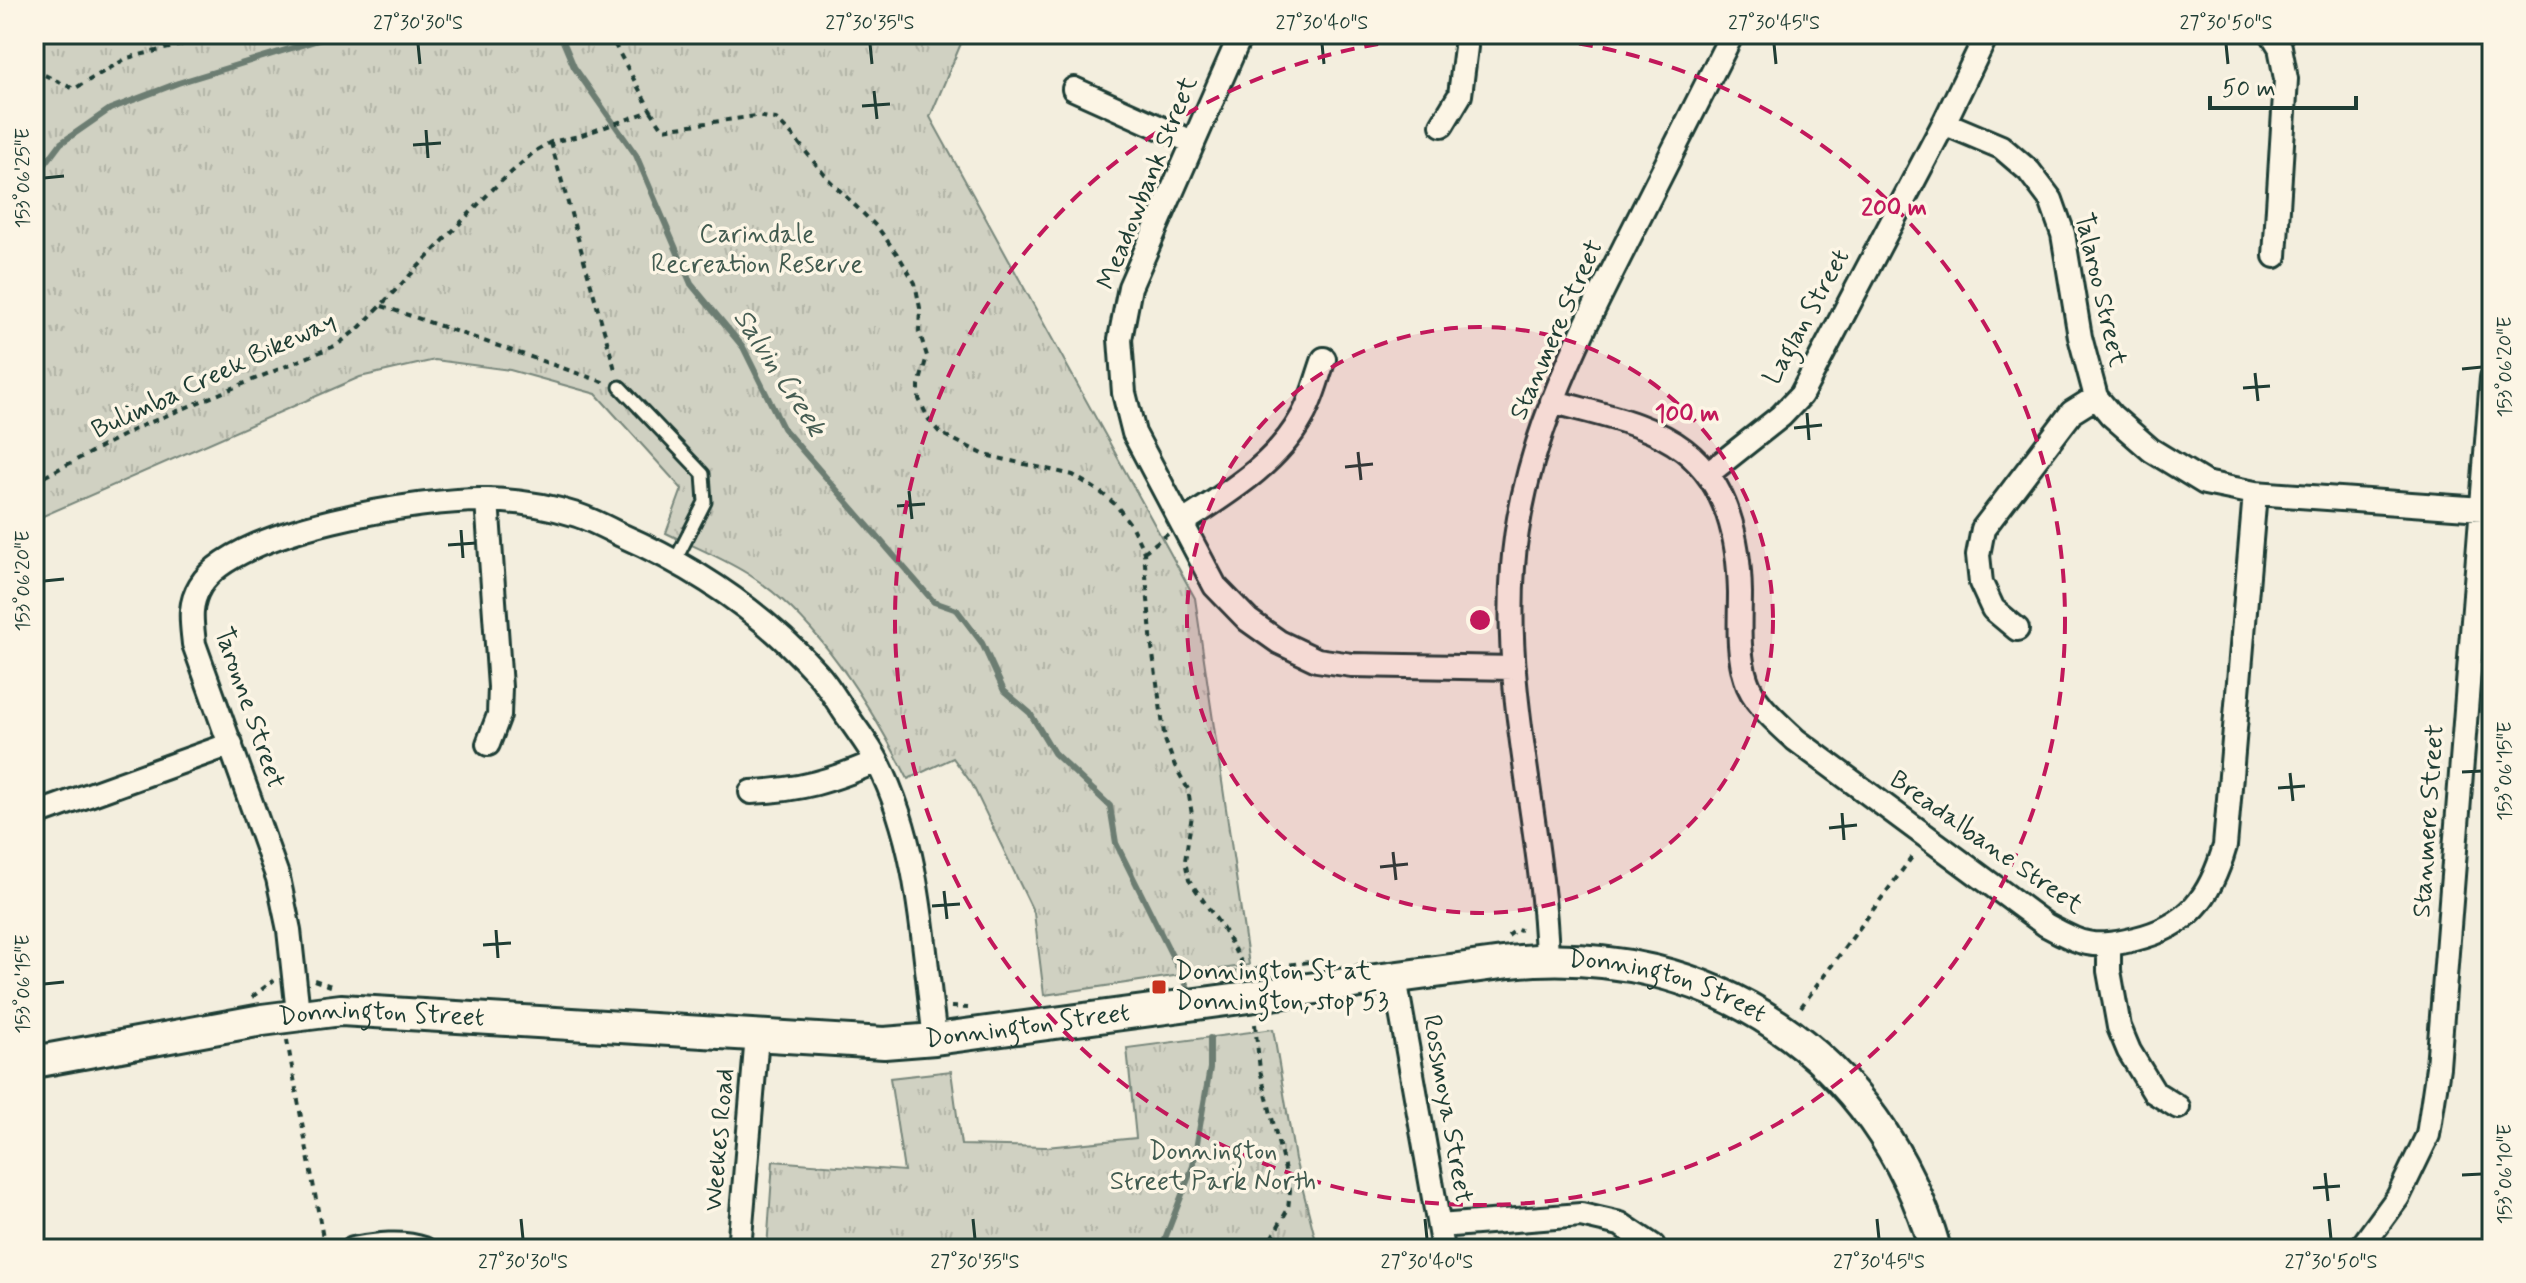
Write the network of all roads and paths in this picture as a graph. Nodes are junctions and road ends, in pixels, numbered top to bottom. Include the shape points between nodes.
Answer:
1 (214, 34) edge
2 (609, 34) edge
3 (1241, 34) edge
4 (1464, 34) edge
5 (1732, 34) edge
6 (1987, 34) edge
7 (2272, 34) edge
8 (34, 70) edge
9 (1074, 89) dead end
10 (651, 111) junction
11 (1944, 123) junction
12 (1442, 125) dead end
13 (551, 142) junction
14 (1192, 142) junction
15 (2275, 256) dead end
16 (382, 306) junction
17 (1324, 359) dead end
18 (2492, 378) edge
19 (620, 387) junction
20 (2096, 397) junction
21 (1552, 401) junction
22 (1709, 473) junction
23 (34, 482) edge
24 (2255, 493) junction
25 (487, 500) junction
26 (2482, 509) junction
27 (1174, 529) junction
28 (1144, 552) junction
29 (675, 561) junction
30 (2017, 629) dead end
31 (1514, 668) junction
32 (231, 744) junction
33 (488, 744) dead end
34 (877, 761) junction
35 (751, 792) dead end
36 (34, 811) edge
37 (1926, 838) junction
38 (2109, 946) junction
39 (1547, 958) junction
40 (274, 969) dead end
41 (1249, 974) dead end
42 (1395, 978) junction
43 (252, 997) dead end
44 (1801, 1007) dead end
45 (1255, 1024) dead end
46 (292, 1027) junction
47 (757, 1036) junction
48 (935, 1039) junction
49 (34, 1062) edge
50 (2178, 1107) dead end
51 (1439, 1226) junction
52 (1653, 1246) dead end
53 (325, 1249) edge
54 (353, 1249) edge
55 (424, 1249) edge
56 (739, 1249) edge
57 (1265, 1249) edge
58 (1443, 1249) edge
59 (1935, 1249) edge
60 (2360, 1249) edge

1 - 8 path via 127,58 74,89
2 - 10 path
3 - 14 street, Meadowbank Street
4 - 12 street via 1460,95
5 - 21 street, Stanmere Street
6 - 11 street, Laglan Street
7 - 15 street via 2286,79
9 - 14 street
10 - 13 path, Bulimba Creek Bikeway
10 - 28 path via 663,129 756,116 776,119 878,228 915,283 927,356 919,399 940,433 985,455 1063,472 1099,491 1131,525
11 - 20 street, Talaroo Street via 2001,147 2051,200 2063,234
11 - 22 street, Laglan Street via 1801,395
13 - 16 path, Bulimba Creek Bikeway via 494,188
13 - 19 path
14 - 27 street, Meadowbank Street via 1130,287 1120,339 1134,433
16 - 19 path
16 - 23 path, Bulimba Creek Bikeway via 337,345 139,427
17 - 27 street via 1303,416 1278,451
18 - 26 street, Stanmere Street
19 - 29 lane via 703,474 705,502
20 - 24 street, Talaroo Street via 2151,450 2191,475
20 - 30 street via 2072,412 1983,529 1978,555 1981,583 1993,609
21 - 22 street, Breadalbane Street via 1659,434
21 - 31 street, Stanmere Street via 1539,435 1517,539
22 - 37 street, Breadalbane Street via 1733,528 1746,681 1767,713 1796,740
24 - 26 street, Talaroo Street
24 - 38 street, Breadalbane Street via 2225,846 2218,872 2182,920
25 - 29 street, Taronne Street via 578,515
25 - 32 street, Taronne Street via 339,519 301,528 225,560 200,584 190,610 194,644
25 - 33 street via 500,687 499,715
26 - 60 street, Stanmere Street via 2438,1067 2428,1135 2398,1197
27 - 28 path
27 - 31 street, Meadowbank Street via 1215,586 1248,620 1317,660
28 - 41 path via 1165,740 1188,789 1192,815 1185,861 1189,880
29 - 34 street, Taronne Street via 784,638 819,675
31 - 39 street, Stanmere Street via 1547,917
32 - 36 street
32 - 46 street, Taronne Street via 278,878 289,930
34 - 35 street via 819,784
34 - 48 street, Taronne Street via 914,873
37 - 38 street, Breadalbane Street via 2046,925 2076,940
37 - 44 path
38 - 50 street via 2119,1027 2129,1051 2154,1092
39 - 42 street, Donnington Street
39 - 59 street, Donnington Street via 1601,961 1681,977 1780,1026 1850,1089 1887,1138 1916,1194
40 - 43 path via 274,981
42 - 48 street, Donnington Street
42 - 51 street, Rossmoya Street
45 - 57 path via 1260,1070 1290,1190 1288,1209
46 - 47 street, Donnington Street via 341,1010 380,1010
46 - 49 street, Donnington Street
46 - 53 path
47 - 48 street, Donnington Street via 884,1043
47 - 56 street, Weekes Road
51 - 52 street via 1581,1215 1620,1224
51 - 58 street, Rossmoya Street
54 - 55 street

